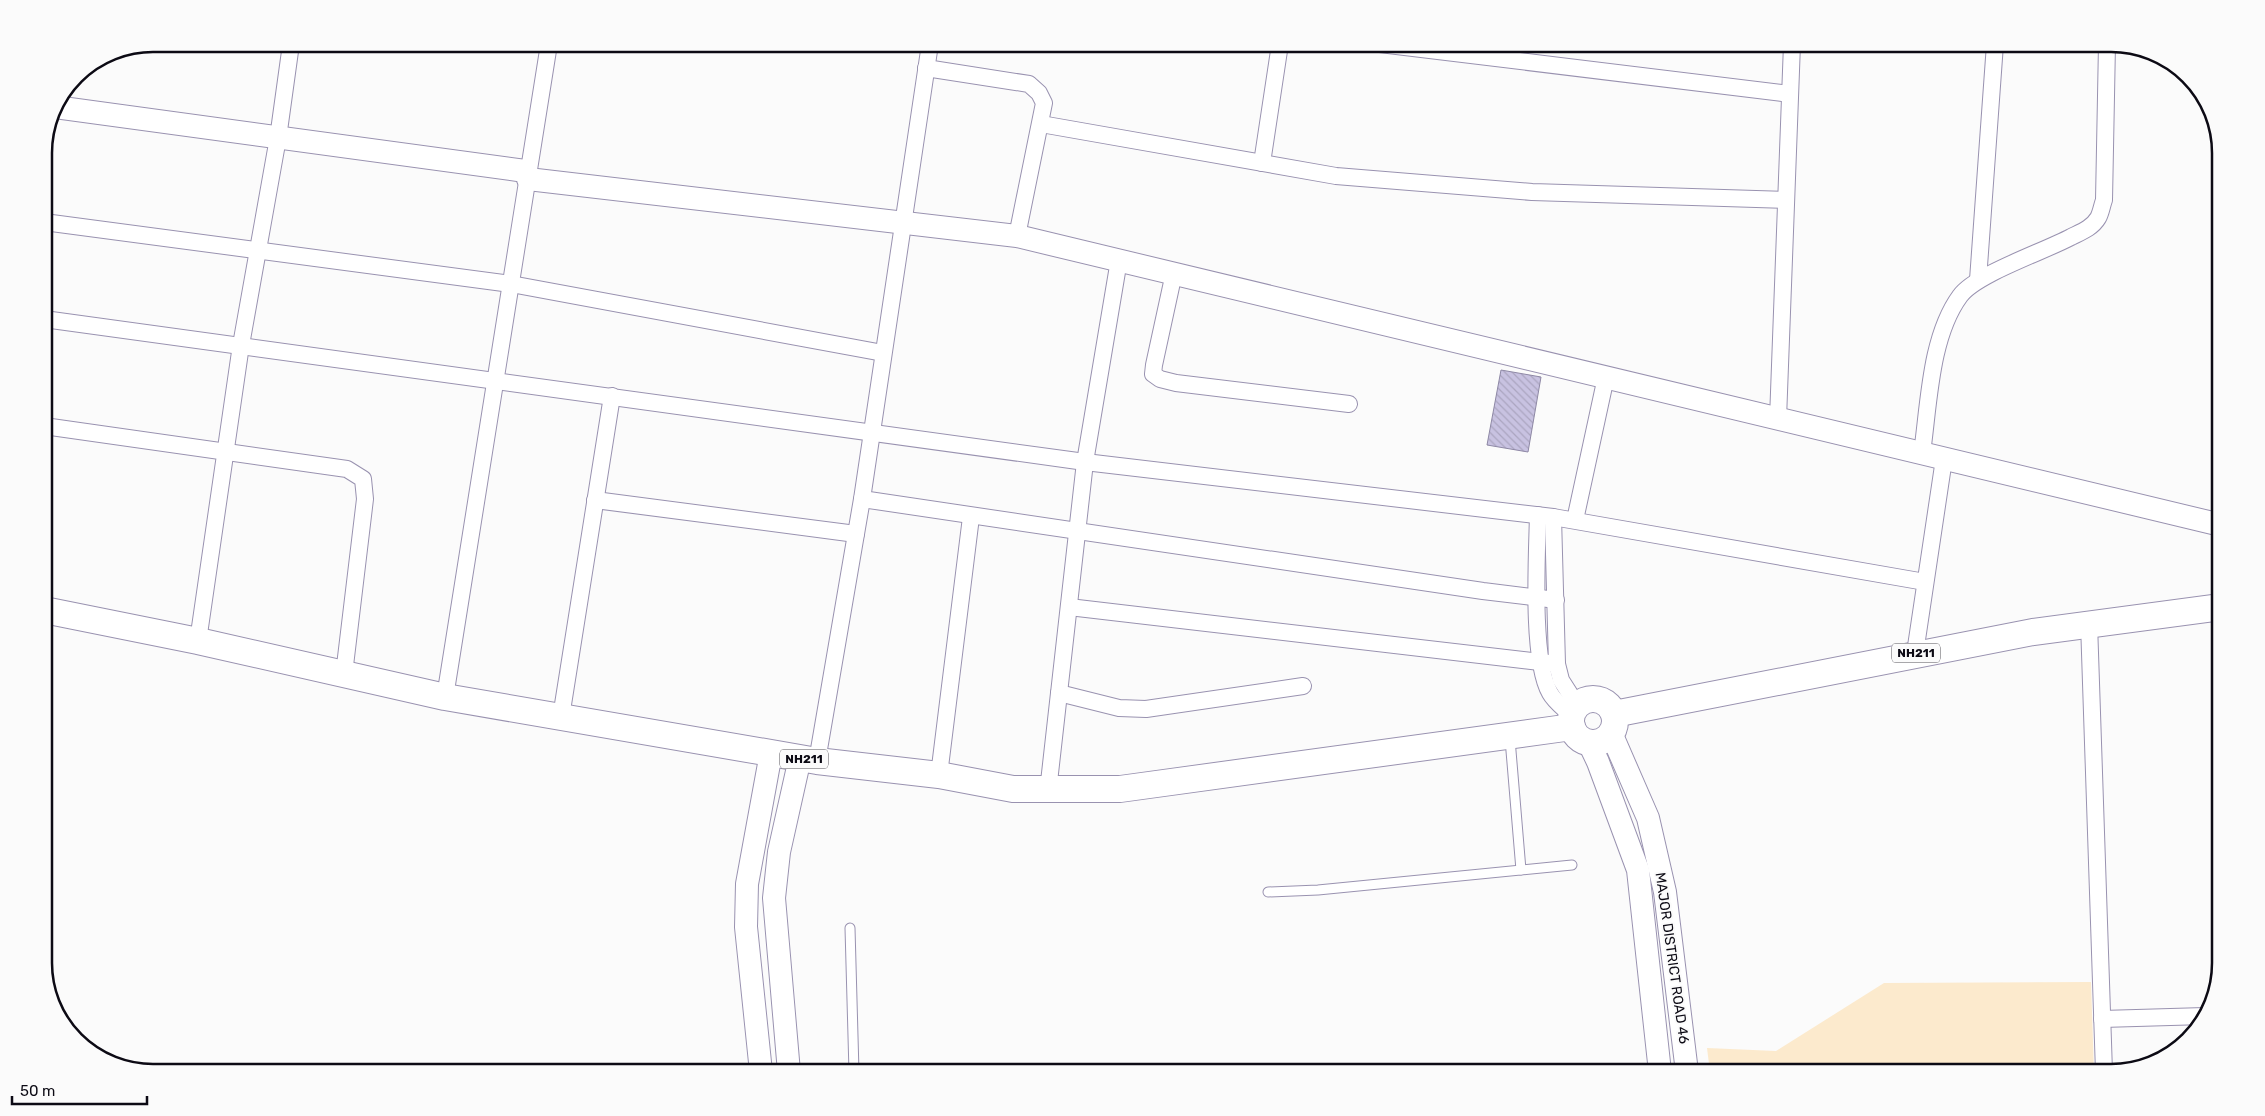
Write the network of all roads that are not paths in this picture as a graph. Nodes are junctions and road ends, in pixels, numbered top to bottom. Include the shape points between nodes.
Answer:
1 (290, 52) edge
2 (549, 52) edge
3 (929, 52) edge
4 (1279, 52) edge
5 (1446, 52) edge
6 (1792, 52) edge
7 (1994, 52) edge
8 (2107, 52) edge
9 (926, 68) junction
10 (1790, 94) junction
11 (63, 108) edge
12 (1041, 124) junction
13 (278, 138) junction
14 (1262, 163) junction
15 (528, 179) junction
16 (1786, 200) junction
17 (902, 222) junction
18 (53, 223) edge
19 (1016, 236) junction
20 (258, 251) junction
21 (1119, 260) junction
22 (1174, 273) junction
23 (1978, 280) junction
24 (511, 284) junction
25 (53, 320) edge
26 (241, 345) junction
27 (883, 353) junction
28 (1606, 377) junction
29 (496, 380) junction
30 (612, 396) junction
31 (1350, 404) dead end
32 (1778, 419) junction
33 (53, 427) edge
34 (872, 432) junction
35 (225, 452) junction
36 (1922, 453) junction
37 (1944, 459) junction
38 (1085, 462) junction
39 (595, 500) junction
40 (862, 500) junction
41 (1545, 516) junction
42 (971, 517) junction
43 (1575, 520) junction
44 (2212, 523) edge
45 (1077, 532) junction
46 (856, 534) junction
47 (1926, 582) junction
48 (1537, 599) junction
49 (1556, 600) junction
50 (1069, 607) junction
51 (2212, 608) edge
52 (53, 612) edge
53 (2089, 623) junction
54 (198, 641) junction
55 (1915, 653) junction
56 (1540, 662) junction
57 (1557, 664) junction
58 (344, 674) junction
59 (1303, 686) dead end
60 (1059, 693) junction
61 (445, 698) junction
62 (562, 717) junction
63 (1589, 723) junction
64 (1510, 737) junction
65 (771, 752) junction
66 (808, 760) junction
67 (939, 775) junction
68 (1048, 791) junction
69 (1572, 866) dead end
70 (1520, 870) junction
71 (1268, 892) dead end
72 (850, 928) dead end
73 (2197, 1016) edge
74 (2102, 1019) junction
75 (760, 1064) edge
76 (788, 1064) edge
77 (854, 1064) edge
78 (1659, 1064) edge
79 (1686, 1064) edge
80 (2104, 1064) edge

1 - 13 street
2 - 15 street
3 - 9 street
4 - 14 street
5 - 10 street
6 - 10 street
7 - 23 street
8 - 23 street via 2104,200 2099,217 2083,231
9 - 12 street via 1029,84 1044,103
9 - 17 street
10 - 16 street
11 - 13 main road
12 - 14 street
12 - 19 street
13 - 15 main road via 525,171
13 - 20 street
14 - 16 street via 1336,176 1466,188
15 - 17 main road
15 - 24 street
16 - 32 street
17 - 19 main road
17 - 27 street
18 - 20 street
19 - 21 main road
20 - 24 street
20 - 26 street
21 - 22 main road
21 - 38 street
22 - 28 main road
22 - 31 street via 1153,374 1176,383
23 - 36 street via 1962,294 1940,334
24 - 27 street
24 - 29 street
25 - 26 street
26 - 29 street
26 - 35 street
27 - 34 street
28 - 32 main road
28 - 43 street
29 - 30 street
29 - 61 street
30 - 34 street
30 - 39 street
32 - 36 main road
33 - 35 street
34 - 38 street
34 - 40 street
35 - 54 street
35 - 58 street via 347,469 363,479 365,499
36 - 37 main road
37 - 44 main road
37 - 47 street
38 - 41 street
38 - 45 street
39 - 46 street
39 - 62 street
40 - 42 street
40 - 46 street
41 - 43 street
41 - 48 street
41 - 49 street
42 - 45 street
42 - 67 street
43 - 47 street
45 - 48 street
45 - 50 street
46 - 66 street
47 - 55 street
48 - 49 street
48 - 56 street
49 - 57 street
50 - 56 street
50 - 60 street
51 - 53 main road, NH211
52 - 54 main road, NH211
53 - 55 main road, NH211
53 - 74 street
54 - 58 main road, NH211
55 - 63 main road, NH211
56 - 57 street
56 - 63 street via 1551,694
57 - 63 street via 1567,692
58 - 61 main road, NH211
59 - 60 street via 1146,709 1119,708
60 - 68 street
61 - 62 main road, NH211
62 - 65 main road, NH211
63 - 64 main road, NH211
63 - 78 main road, MAJOR DISTRICT ROAD 46 via 1598,762 1638,870
63 - 79 main road, MAJOR DISTRICT ROAD 46 via 1648,818 1665,892
64 - 68 main road, NH211 via 1120,789
64 - 70 lane
65 - 66 main road, NH211
65 - 75 main road via 747,884 746,927
66 - 67 main road, NH211
66 - 76 main road via 779,852 774,898
67 - 68 main road, NH211 via 1014,789
69 - 70 lane
70 - 71 lane
72 - 77 lane
73 - 74 street
74 - 80 street

